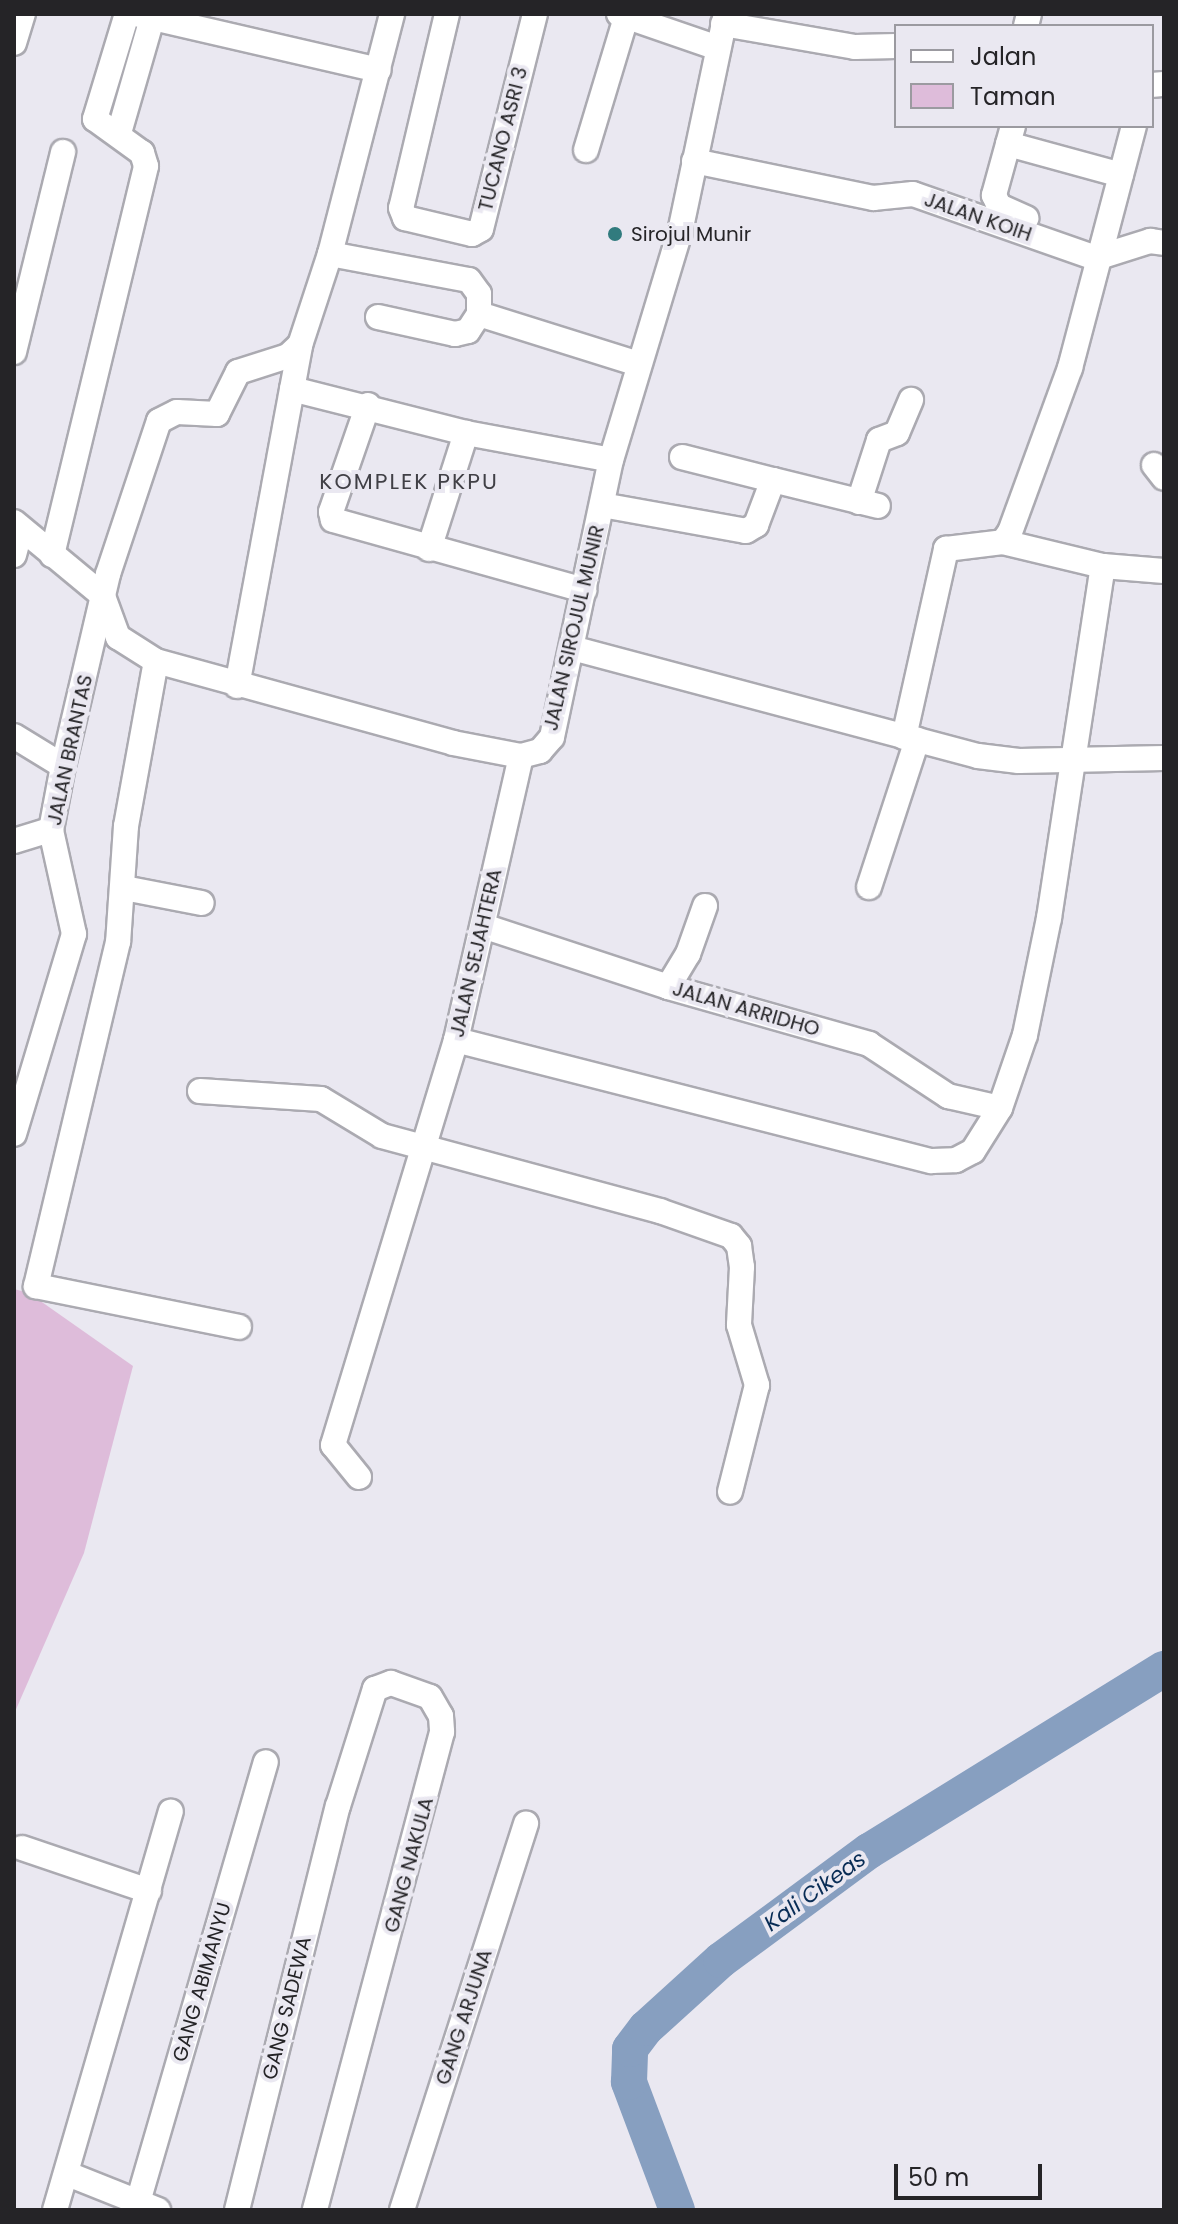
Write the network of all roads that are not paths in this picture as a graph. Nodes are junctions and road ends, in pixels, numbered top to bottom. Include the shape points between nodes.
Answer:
1 (23, 14) edge
2 (127, 14) edge
3 (392, 14) edge
4 (447, 14) edge
5 (535, 14) edge
6 (624, 15) edge
7 (144, 17) edge
8 (722, 29) edge
9 (14, 43) edge
10 (894, 46) edge
11 (379, 70) junction
12 (1133, 128) edge
13 (119, 133) junction
14 (1011, 135) edge
15 (586, 150) dead end
16 (63, 152) dead end
17 (694, 161) junction
18 (1121, 175) junction
19 (1164, 243) edge
20 (1099, 249) junction
21 (330, 254) junction
22 (479, 314) junction
23 (378, 317) dead end
24 (300, 345) junction
25 (14, 352) edge
26 (639, 364) junction
27 (292, 389) junction
28 (911, 400) dead end
29 (368, 405) junction
30 (466, 433) junction
31 (682, 457) dead end
32 (611, 460) junction
33 (773, 480) junction
34 (602, 505) junction
35 (18, 525) edge
36 (1003, 542) junction
37 (429, 549) junction
38 (14, 555) edge
39 (52, 555) junction
40 (1103, 566) junction
41 (1164, 571) edge
42 (584, 590) junction
43 (103, 596) junction
44 (572, 648) junction
45 (156, 661) junction
46 (237, 686) junction
47 (14, 736) edge
48 (910, 739) junction
49 (521, 756) junction
50 (1164, 758) edge
51 (1072, 761) junction
52 (63, 766) junction
53 (51, 830) junction
54 (14, 841) edge
55 (869, 887) dead end
56 (124, 888) junction
57 (202, 903) dead end
58 (705, 906) dead end
59 (483, 926) junction
60 (668, 987) junction
61 (456, 1040) junction
62 (200, 1091) dead end
63 (1000, 1108) junction
64 (14, 1134) edge
65 (424, 1148) junction
66 (239, 1327) dead end
67 (359, 1477) dead end
68 (730, 1492) dead end
69 (266, 1762) dead end
70 (338, 1806) joint
71 (171, 1812) dead end
72 (526, 1823) dead end
73 (22, 1848) dead end
74 (149, 1891) junction
75 (68, 2174) junction
76 (148, 2206) edge
77 (55, 2210) edge
78 (237, 2210) edge
79 (315, 2210) edge
80 (402, 2210) edge

1 - 9 street
2 - 13 street via 95,119 98,126
3 - 11 street
4 - 5 street, TUCANO ASRI 3 via 402,215 472,234 481,229
6 - 8 street
6 - 15 street
7 - 11 street
7 - 13 street
8 - 10 street via 855,47
8 - 17 street, JALAN SIROJUL MUNIR
11 - 21 street
12 - 18 street
13 - 39 street via 142,153 146,166
14 - 18 street
14 - 20 street via 994,195 999,206
16 - 25 street
17 - 20 street, JALAN KOIH via 873,198 913,194
17 - 26 street, JALAN SIROJUL MUNIR via 680,232
18 - 20 street
19 - 20 street
20 - 36 street via 1070,368
21 - 22 street via 469,280 479,294
21 - 24 street
22 - 23 street via 468,331 455,334
22 - 26 street
24 - 27 street
24 - 43 street, JALAN BRANTAS via 288,356 238,372 217,414 177,412 159,421
26 - 32 street, JALAN SIROJUL MUNIR
27 - 29 street
27 - 46 street
28 - 33 street via 897,433 879,440 868,504
29 - 30 street
29 - 37 street via 331,512 333,520
30 - 32 street
30 - 37 street
31 - 33 street
32 - 34 street, JALAN SIROJUL MUNIR
33 - 34 street via 756,525 746,531
34 - 42 street, JALAN SIROJUL MUNIR
35 - 38 street
35 - 39 street
36 - 40 street
36 - 48 street via 946,549
37 - 42 street
39 - 43 street
40 - 41 street
40 - 51 street
42 - 44 street, JALAN SIROJUL MUNIR
43 - 45 street via 118,637
43 - 52 street, JALAN BRANTAS
44 - 48 street
44 - 49 street, JALAN SIROJUL MUNIR via 552,737 540,751
45 - 46 street
45 - 56 street via 131,786
46 - 49 street
47 - 52 street
48 - 51 street via 978,756
48 - 55 street
49 - 59 street, JALAN SEJAHTERA
50 - 51 street
51 - 63 street via 1025,1035
52 - 53 street, JALAN BRANTAS
53 - 54 street
53 - 64 street, JALAN BRANTAS via 74,934
56 - 57 street
56 - 66 street via 118,942 36,1286
58 - 60 street via 688,954
59 - 60 street, JALAN ARRIDHO
59 - 61 street, JALAN SEJAHTERA
60 - 63 street, JALAN ARRIDHO via 869,1044 948,1096
61 - 63 street via 932,1161 956,1160 973,1151
61 - 65 street, JALAN SEJAHTERA
62 - 65 street via 321,1099 382,1136
65 - 67 street, JALAN SEJAHTERA via 333,1445
65 - 68 street via 660,1211 731,1236 739,1246 742,1267 739,1325 757,1385
69 - 76 street, GANG ABIMANYU
70 - 78 street, GANG SADEWA
70 - 79 street, GANG NAKULA via 375,1689 391,1683 430,1697 441,1716 442,1732
71 - 74 street
72 - 80 street, GANG ARJUNA
73 - 74 street
74 - 75 street
75 - 76 street
75 - 77 street

